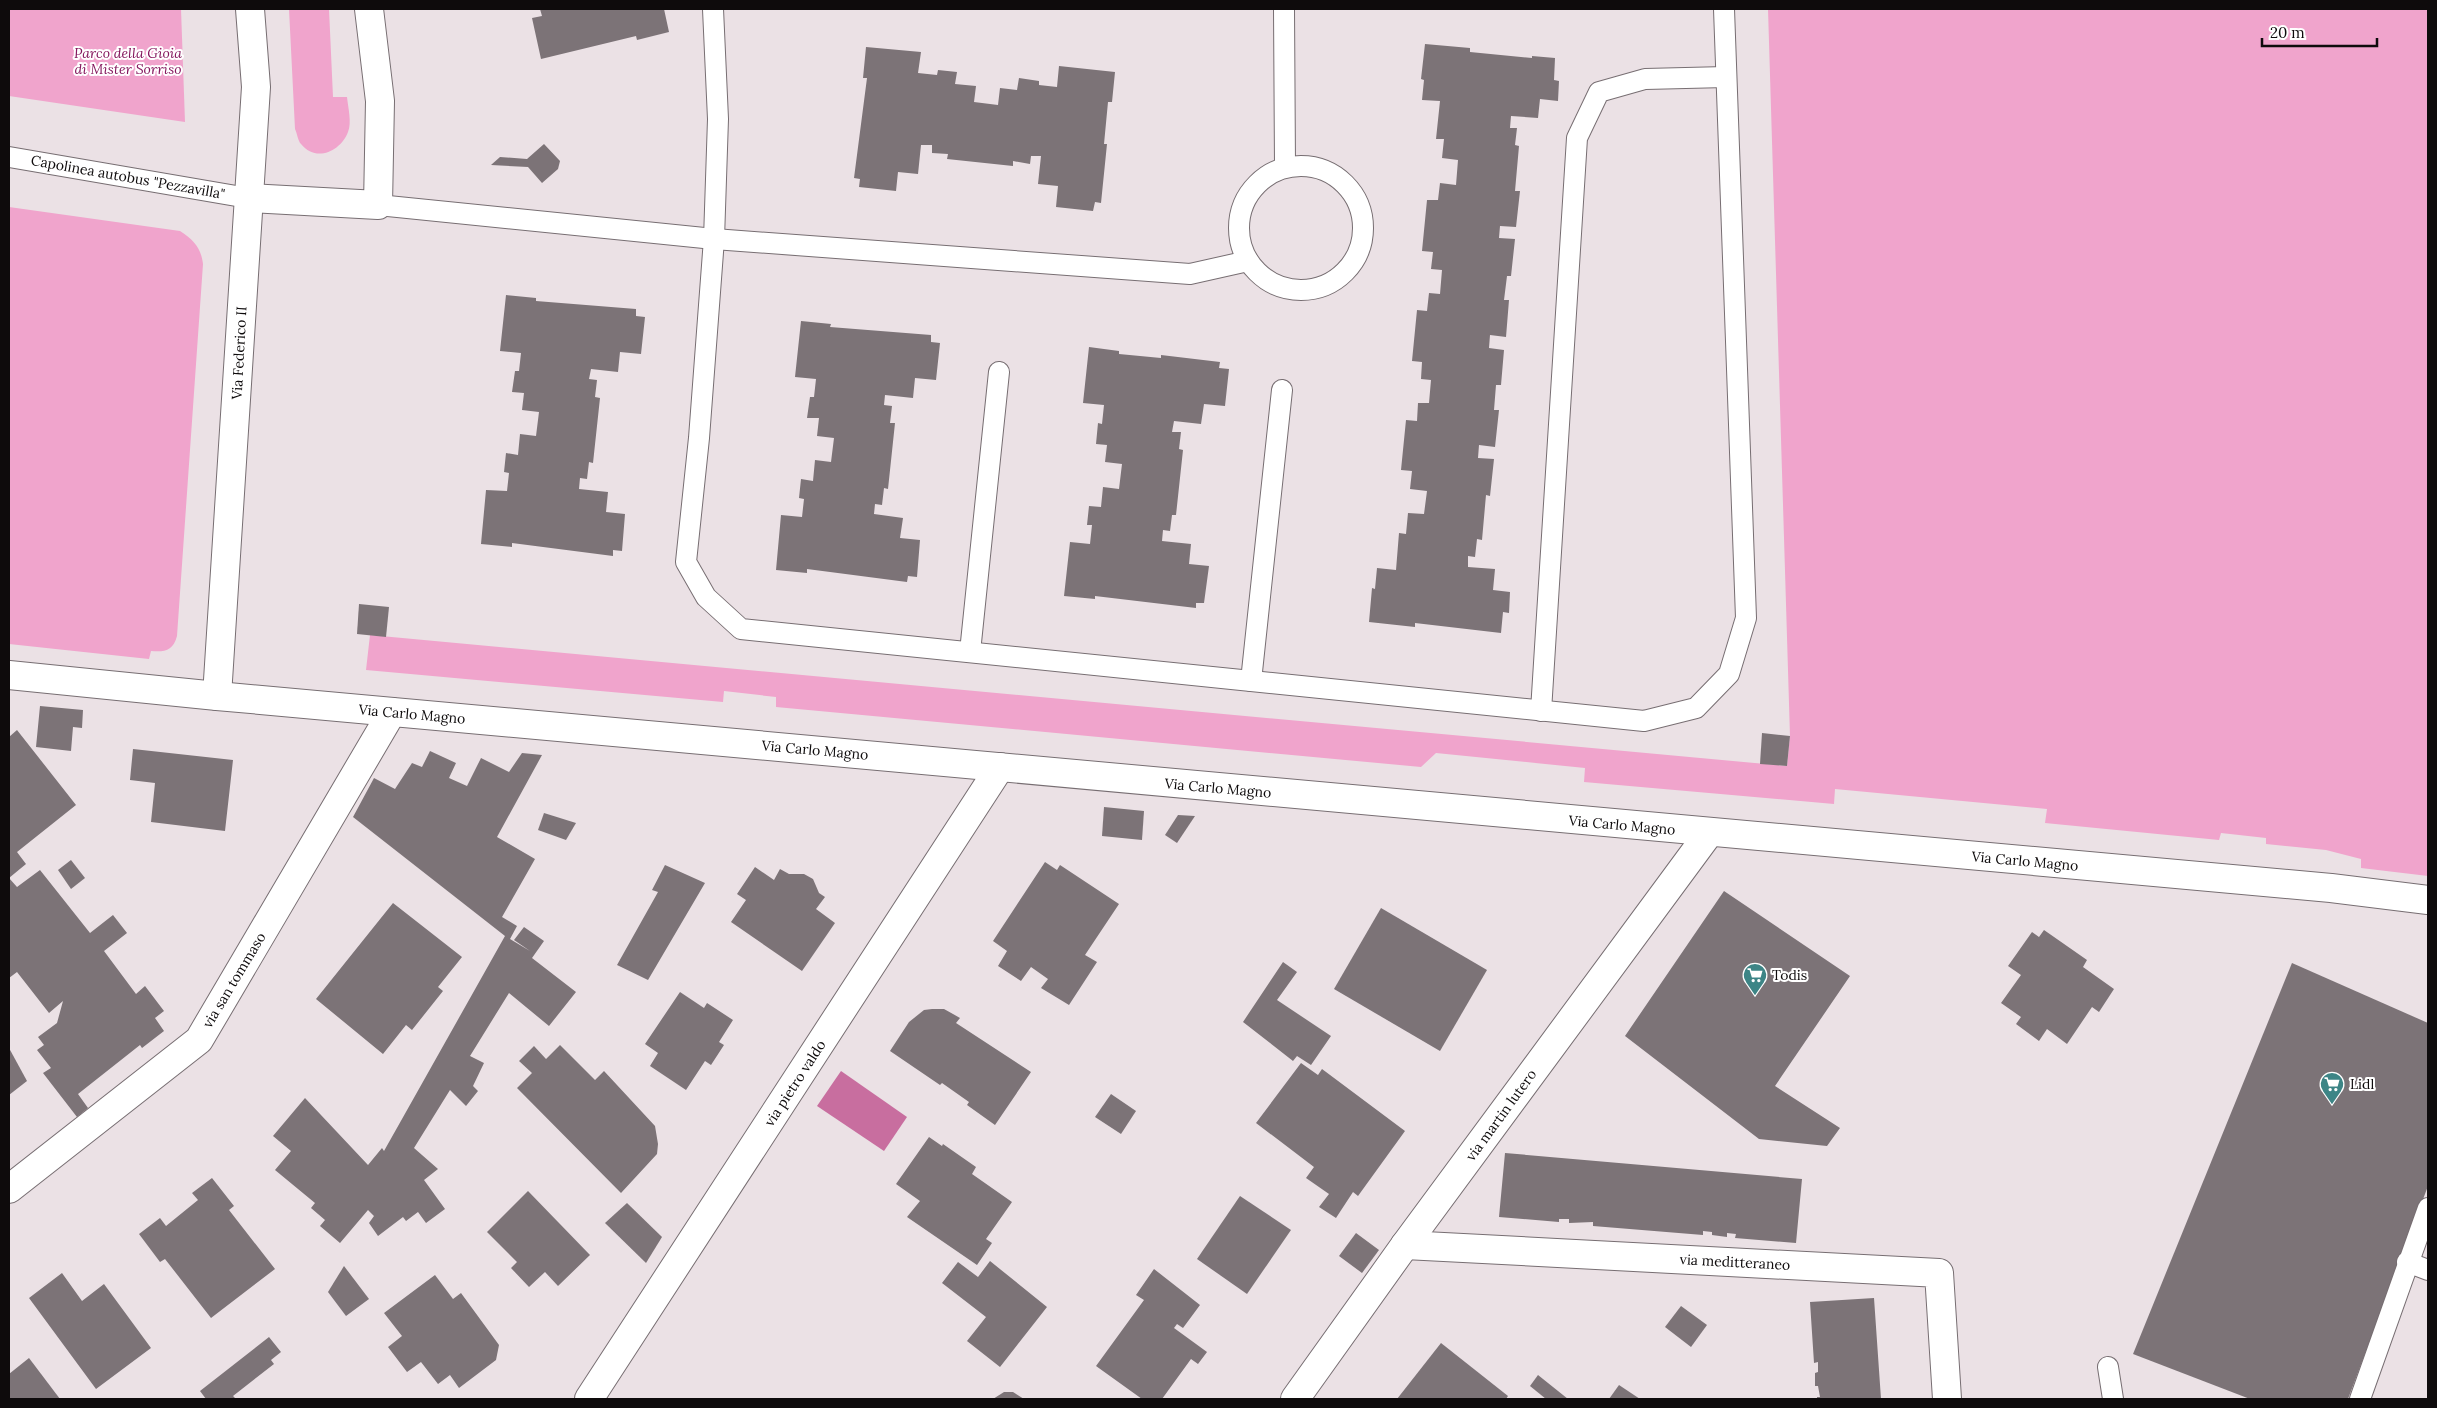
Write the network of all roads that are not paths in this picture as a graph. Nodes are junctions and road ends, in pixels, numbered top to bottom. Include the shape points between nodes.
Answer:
1 (250, 9) edge
2 (369, 9) edge
3 (713, 9) edge
4 (1284, 9) edge
5 (1724, 9) edge
6 (1726, 77) junction
7 (9, 157) edge
8 (1286, 166) junction
9 (248, 198) junction
10 (378, 205) junction
11 (714, 239) junction
12 (1248, 262) junction
13 (999, 372) dead end
14 (1282, 390) dead end
15 (970, 652) junction
16 (9, 675) edge
17 (1251, 681) junction
18 (217, 696) junction
19 (1541, 711) junction
20 (392, 712) junction
21 (1000, 767) junction
22 (1709, 833) junction
23 (2428, 900) edge
24 (9, 1189) edge
25 (2428, 1208) edge
26 (1405, 1245) junction
27 (2407, 1262) junction
28 (2428, 1270) edge
29 (2108, 1367) dead end
30 (589, 1399) edge
31 (1295, 1399) edge
32 (1947, 1399) edge
33 (2113, 1399) edge
34 (2360, 1399) edge

1 - 9 street, Via Federico II via 256,87
2 - 10 street via 380,101
3 - 11 lane via 718,119
4 - 8 lane
5 - 6 lane
6 - 19 lane via 1645,79 1599,92 1577,138
6 - 19 lane via 1746,618 1728,674 1696,708 1644,721
7 - 9 lane, Capolinea autobus "Pezzavilla"
8 - 12 lane via 1267,175 1252,188 1242,205 1238,224 1240,244
8 - 12 lane via 1307,165 1327,170 1345,182 1362,213 1363,241 1355,260 1341,277 1323,287 1302,290 1281,287 1262,277
9 - 10 street
9 - 18 street, Via Federico II
10 - 11 lane
11 - 12 lane via 1190,274
11 - 15 lane via 686,562 706,597 741,629
13 - 15 lane
14 - 17 lane
15 - 17 lane
16 - 18 street, Via Carlo Magno
17 - 19 lane
18 - 20 street, Via Carlo Magno
20 - 21 street, Via Carlo Magno
20 - 24 street, via san tommaso via 199,1040
21 - 22 street, Via Carlo Magno
21 - 30 street, via pietro valdo
22 - 23 street, Via Carlo Magno via 2331,888
22 - 26 street, via martin lutero
25 - 27 lane
26 - 31 street, via martin lutero
26 - 32 street, via meditteraneo via 1939,1273
27 - 28 lane
27 - 34 lane
29 - 33 lane

